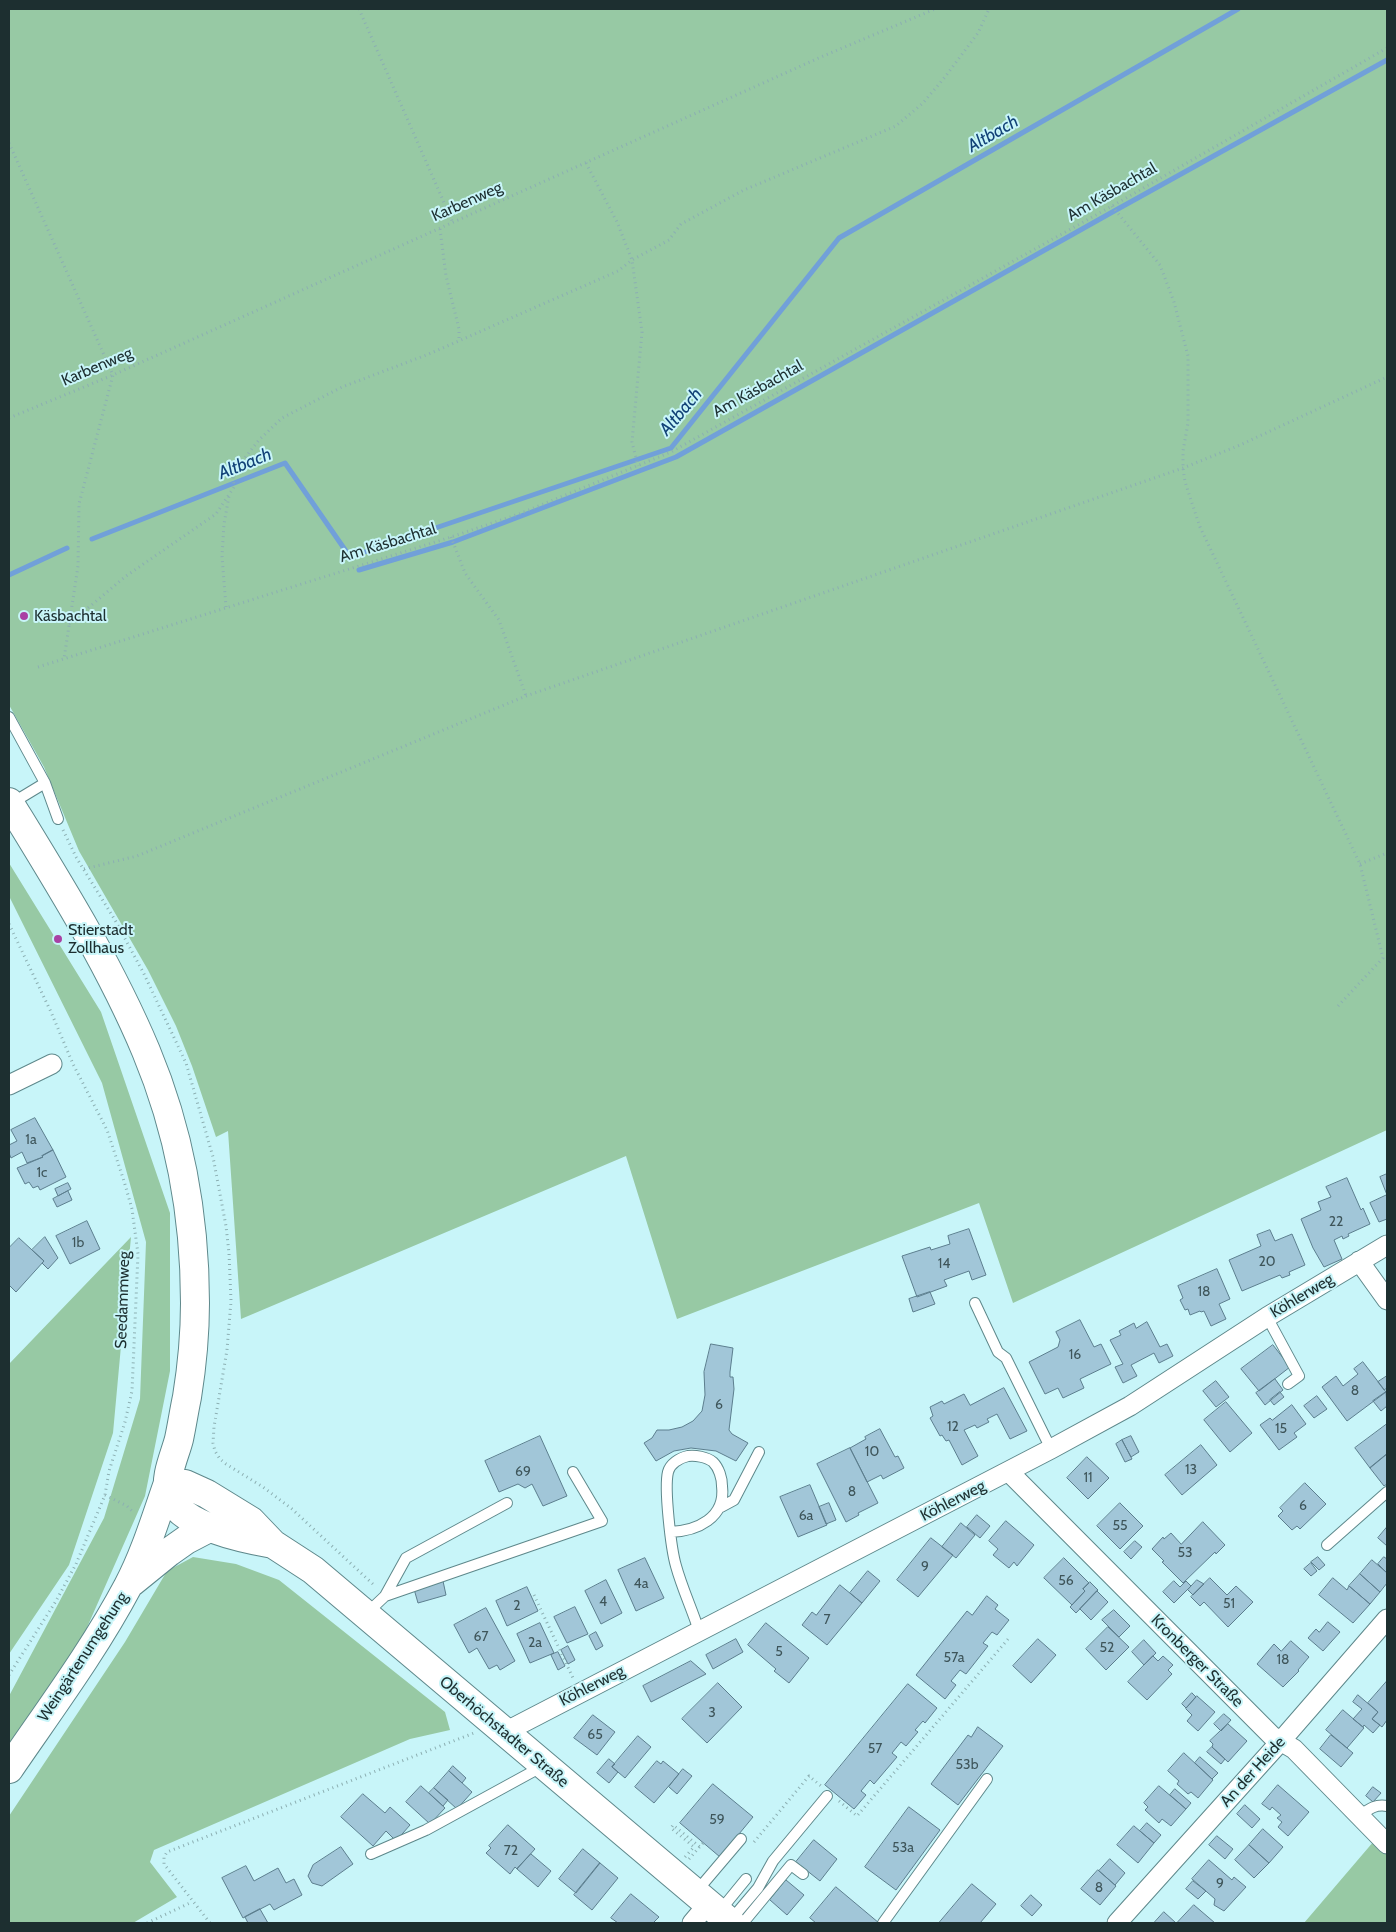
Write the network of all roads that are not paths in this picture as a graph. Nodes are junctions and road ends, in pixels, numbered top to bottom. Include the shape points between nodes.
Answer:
1 (9, 717) edge
2 (45, 783) junction
3 (9, 803) edge
4 (58, 819) road end
5 (52, 1064) dead end
6 (9, 1086) edge
7 (1387, 1245) edge
8 (1359, 1262) junction
9 (1387, 1300) edge
10 (975, 1303) dead end
11 (1267, 1317) junction
12 (1288, 1384) dead end
13 (1052, 1450) junction
14 (759, 1452) dead end
15 (573, 1472) dead end
16 (1009, 1472) junction
17 (168, 1483) junction
18 (1387, 1492) edge
19 (507, 1503) dead end
20 (721, 1508) junction
21 (211, 1527) junction
22 (670, 1532) junction
23 (273, 1544) junction
24 (1327, 1546) dead end
25 (129, 1584) junction
26 (375, 1605) junction
27 (1387, 1619) edge
28 (699, 1631) junction
29 (504, 1732) junction
30 (1280, 1742) junction
31 (544, 1766) junction
32 (9, 1769) edge
33 (987, 1779) dead end
34 (828, 1794) road end
35 (1387, 1806) edge
36 (1359, 1816) junction
37 (740, 1839) dead end
38 (1387, 1844) edge
39 (371, 1854) dead end
40 (803, 1874) dead end
41 (746, 1879) dead end
42 (717, 1915) edge
43 (883, 1923) edge
44 (1117, 1923) edge

1 - 2 lane
2 - 3 lane
2 - 4 lane
3 - 17 main road via 102,961 127,1010 157,1081 182,1168 193,1258 194,1331 187,1394
5 - 6 street
7 - 8 street, Köhlerweg
8 - 9 street
8 - 11 street, Köhlerweg
10 - 13 lane
11 - 12 lane via 1299,1376
11 - 13 street, Köhlerweg via 1130,1406
13 - 16 street, Köhlerweg
14 - 20 lane via 734,1500
15 - 26 lane via 602,1521
16 - 28 street, Köhlerweg
16 - 30 street, Kronberger Straße
17 - 21 main road, Oberhöchstadter Straße via 175,1506 193,1520
17 - 23 main road, Oberhöchstadter Straße via 185,1484 207,1494 251,1521
17 - 25 main road, Weingärtenumgehung
18 - 24 lane
19 - 26 lane via 406,1558
20 - 22 lane via 699,1526
20 - 22 lane via 722,1481 712,1461 688,1456 679,1459 668,1470
21 - 23 main road, Oberhöchstadter Straße
21 - 25 main road via 174,1548
22 - 28 lane via 676,1565
23 - 26 main road, Oberhöchstadter Straße
25 - 32 main road, Weingärtenumgehung via 98,1638
26 - 29 main road, Oberhöchstadter Straße
27 - 30 street, An der Heide
28 - 29 street, Köhlerweg
29 - 31 main road, Oberhöchstadter Straße
30 - 36 street, Kronberger Straße via 1294,1749
30 - 44 street, An der Heide
31 - 39 lane via 426,1830
31 - 42 main road, Oberhöchstadter Straße
33 - 43 lane
34 - 42 lane via 773,1861 758,1888
35 - 36 lane via 1377,1805
36 - 38 street, Kronberger Straße
37 - 42 lane
40 - 42 lane via 791,1865
41 - 42 lane

